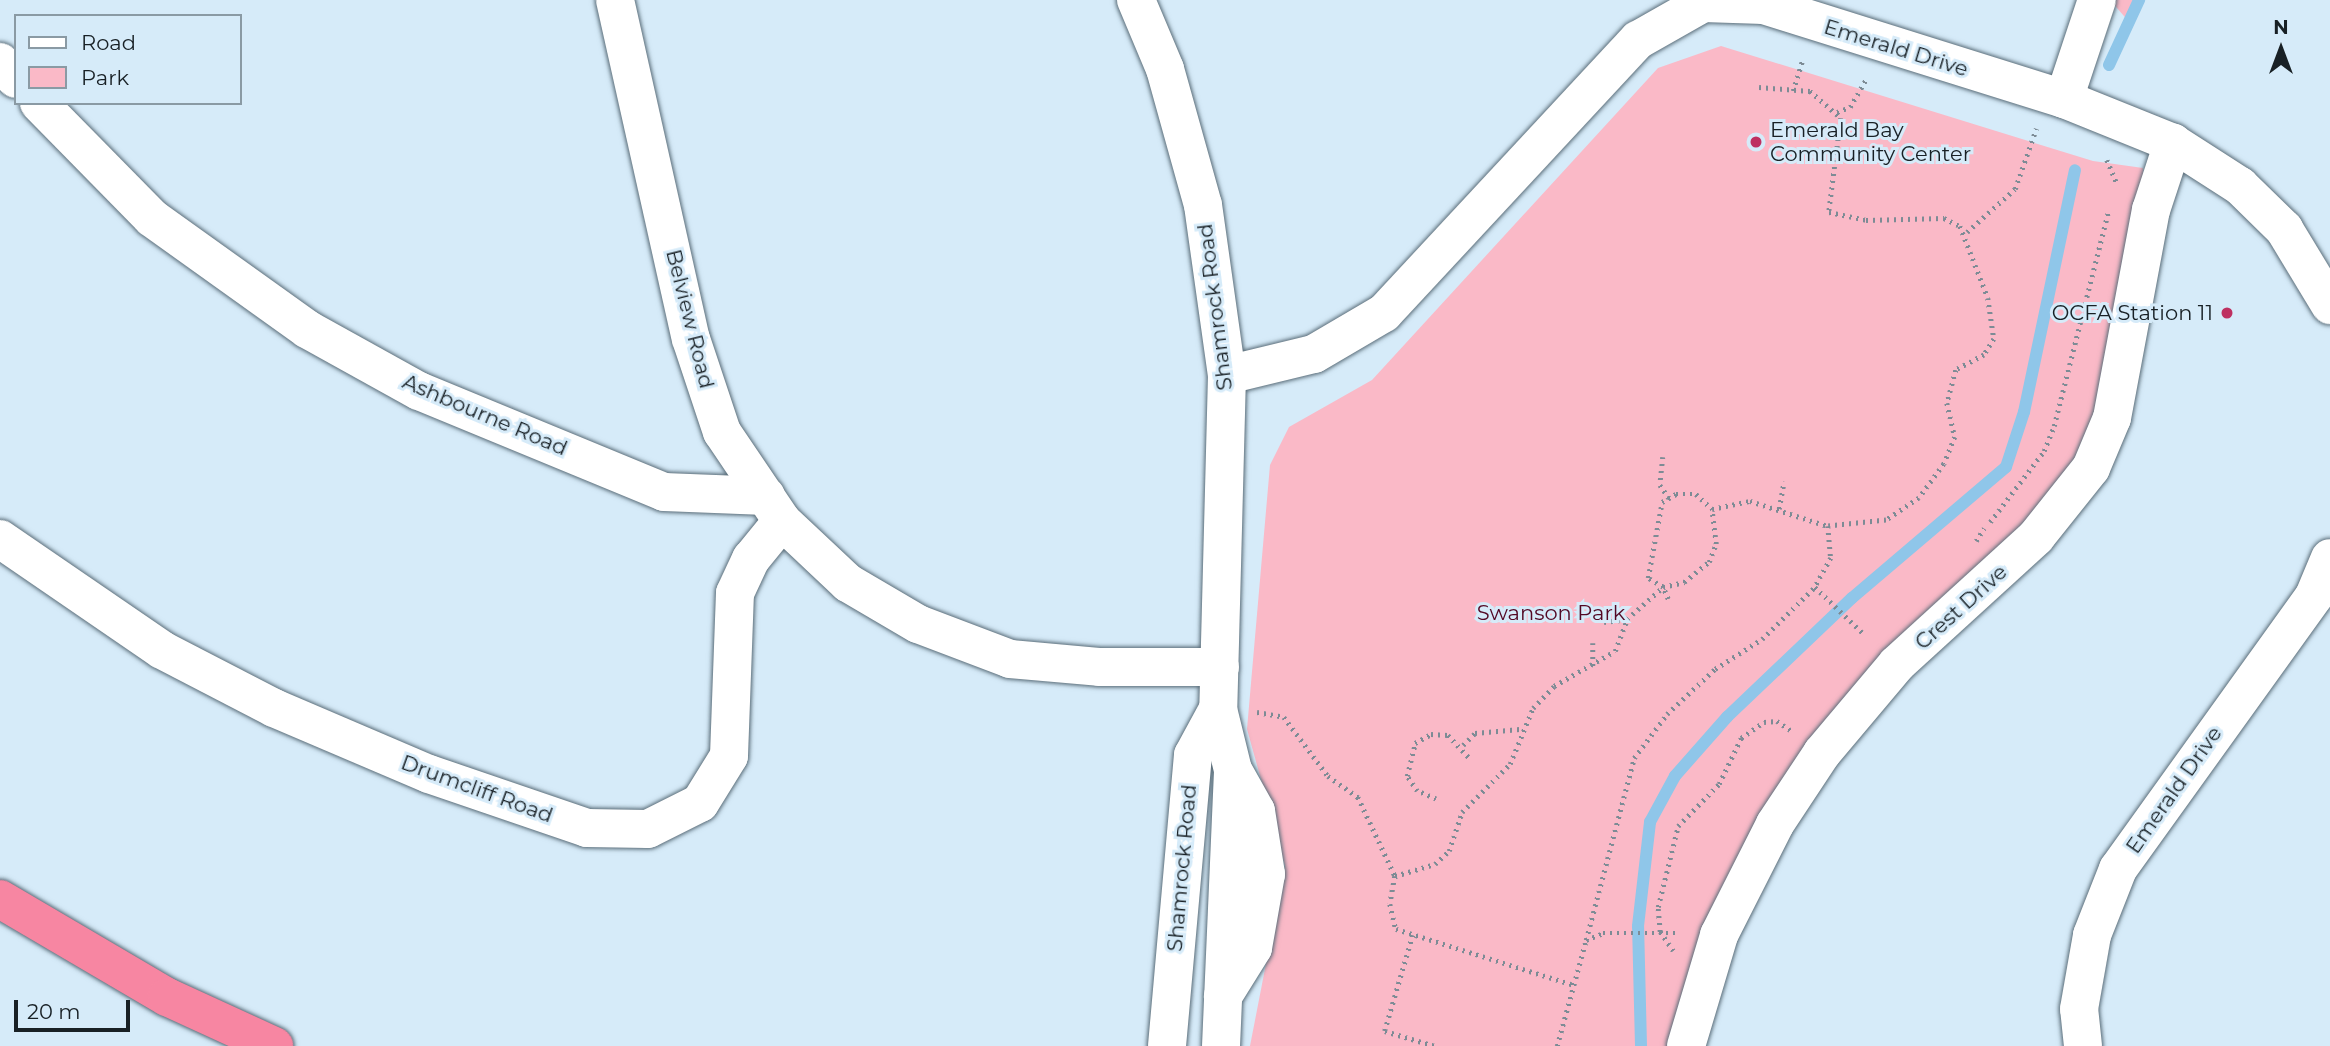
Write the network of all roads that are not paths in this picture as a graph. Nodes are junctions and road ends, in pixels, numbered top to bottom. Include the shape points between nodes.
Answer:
1 (615, 0) edge
2 (1136, 0) edge
3 (2097, 0) edge
4 (0, 62) edge
5 (14, 77) edge
6 (41, 105) edge
7 (2054, 115) junction
8 (2173, 143) junction
9 (2330, 305) edge
10 (1227, 374) junction
11 (774, 509) junction
12 (0, 539) edge
13 (2330, 558) edge
14 (1220, 667) junction
15 (1218, 709) junction
16 (1232, 788) junction
17 (1188, 801) junction
18 (0, 899) edge
19 (1171, 991) junction
20 (1223, 996) junction
21 (274, 1046) edge
22 (1167, 1046) edge
23 (1222, 1046) edge
24 (1686, 1046) edge
25 (2082, 1046) edge

1 - 11 street, Belview Road via 691,339 722,432
2 - 10 street, Shamrock Road via 1165,69 1203,205
3 - 7 street
4 - 5 street
6 - 11 street, Ashbourne Road via 152,218 307,329 419,391 664,492
7 - 8 street, Emerald Drive
7 - 10 street, Emerald Drive via 1879,43 1764,5 1703,3 1638,40 1384,313 1314,354
8 - 9 street, Emerald Drive via 2240,186 2284,229
8 - 24 street, Crest Drive via 2151,210 2112,418 2091,468 1999,573 1897,664 1822,753 1775,824 1719,935
10 - 14 street, Shamrock Road
11 - 12 street, Drumcliff Road via 735,593 729,757 700,803 648,829 587,828 429,774 274,708 162,650
11 - 14 street, Belview Road via 848,583 918,624 1010,659 1099,667
13 - 25 street, Emerald Drive via 2314,596 2118,869 2092,935 2079,1009
14 - 15 street, Shamrock Road
15 - 16 street, Shamrock Road
15 - 17 street, Shamrock Road via 1193,755
16 - 17 street
16 - 20 street, Shamrock Road via 1256,811 1266,874 1253,948
17 - 19 street, Shamrock Road
18 - 21 highway via 167,997
19 - 20 street
19 - 22 street, Shamrock Road
20 - 23 street

